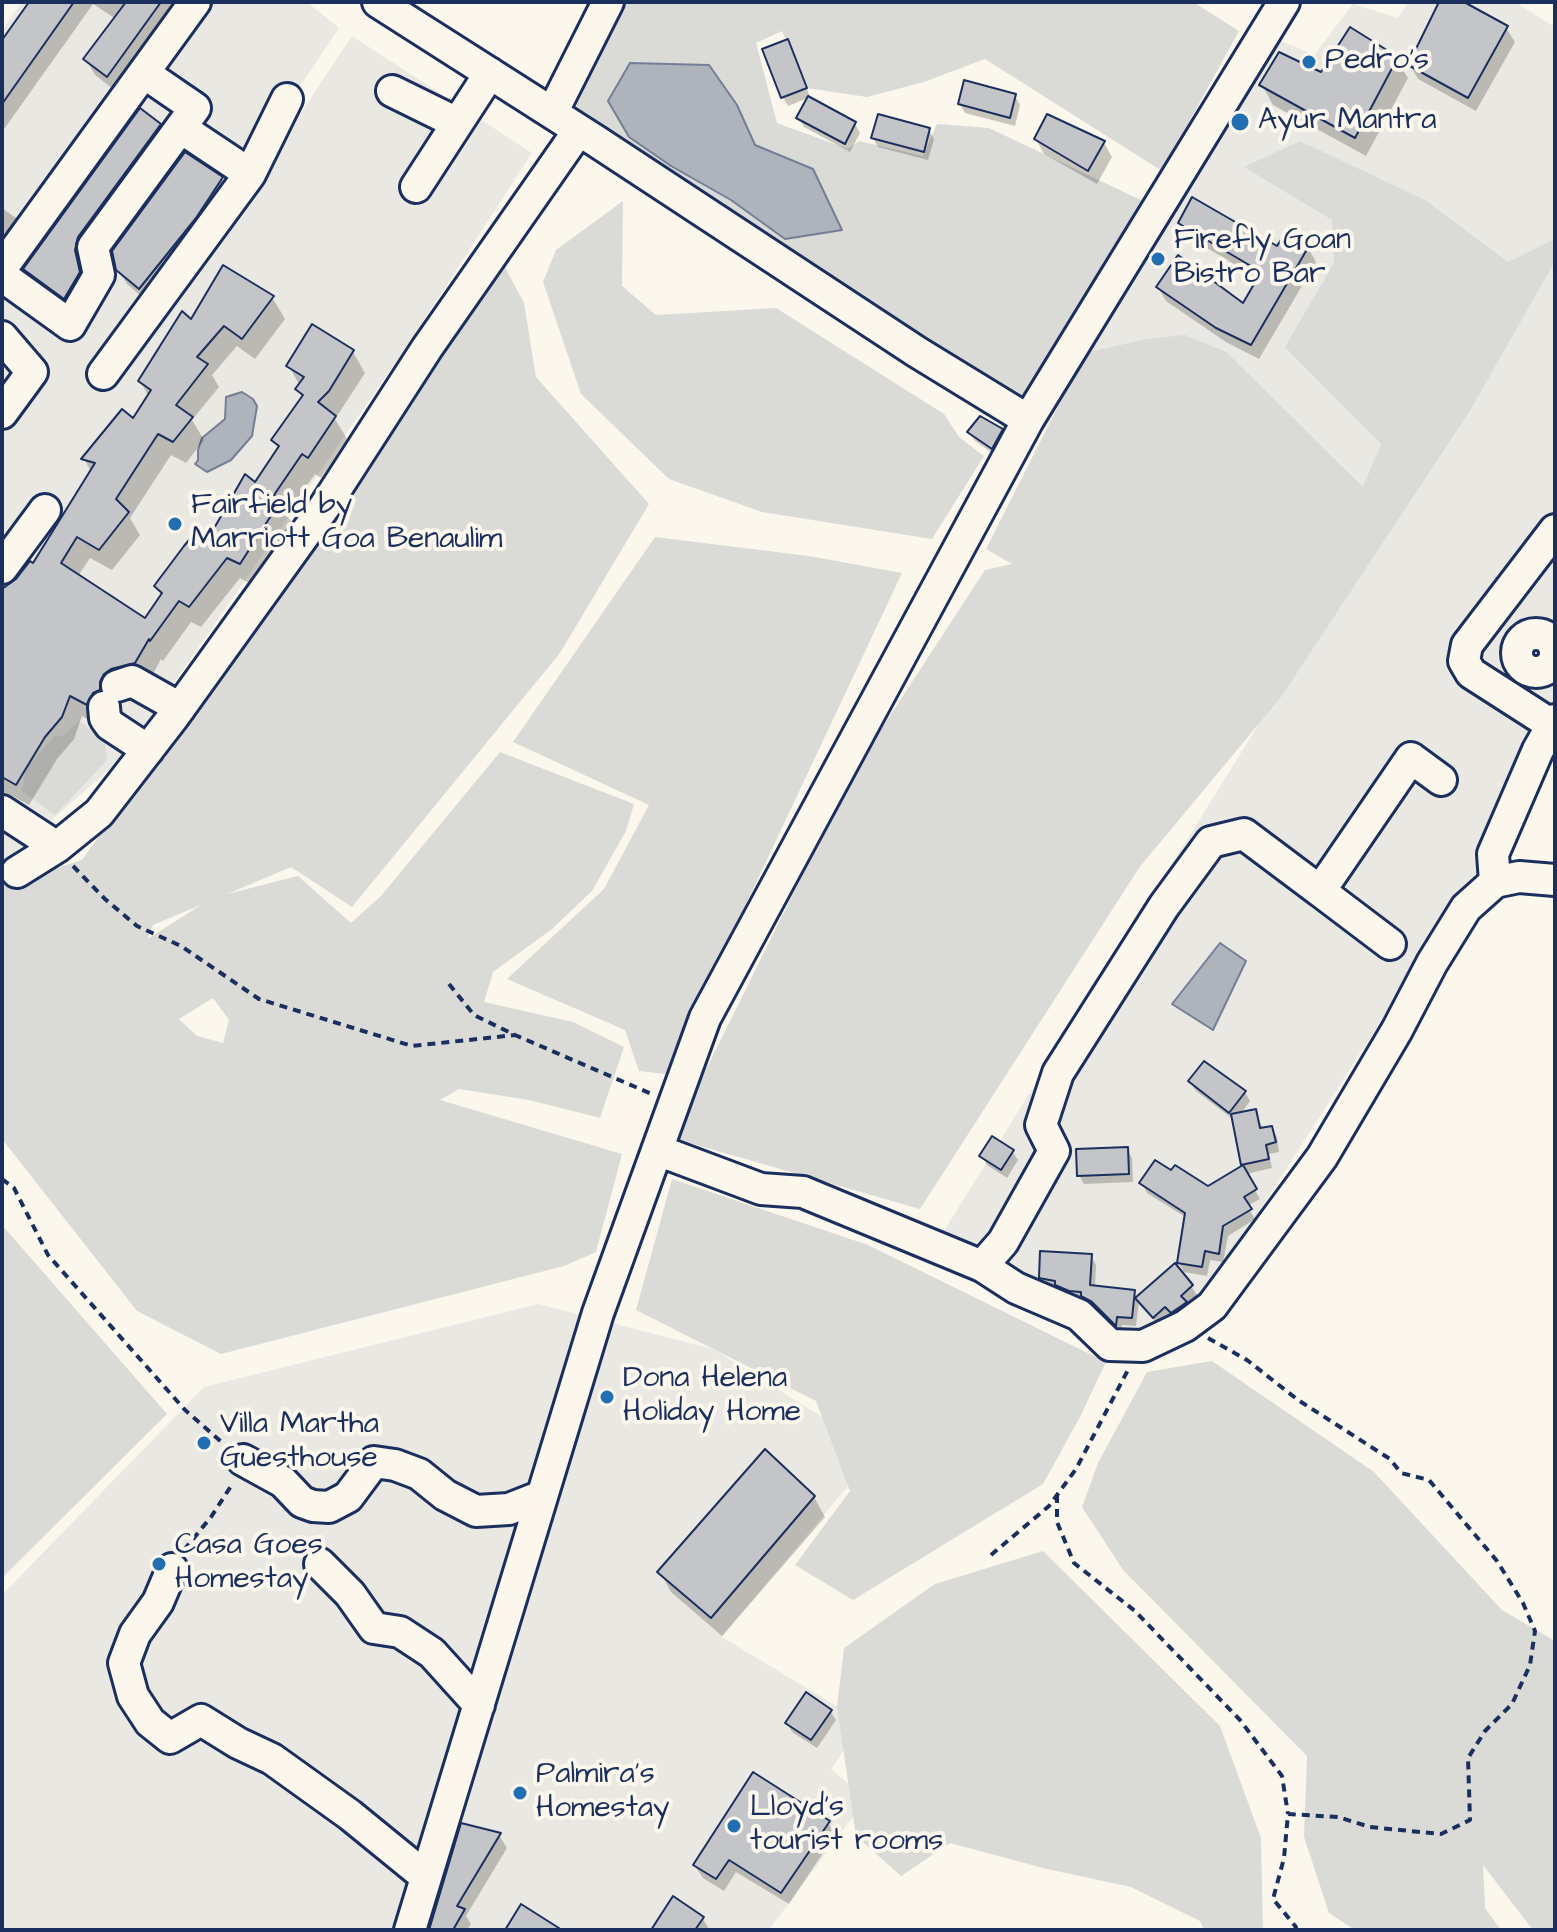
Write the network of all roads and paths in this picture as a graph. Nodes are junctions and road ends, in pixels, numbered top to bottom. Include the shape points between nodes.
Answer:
1 (195, 2) edge
2 (378, 2) edge
3 (608, 2) edge
4 (1284, 2) edge
5 (144, 73) junction
6 (490, 73) junction
7 (392, 91) dead end
8 (287, 99) dead end
9 (552, 113) junction
10 (457, 123) junction
11 (181, 128) junction
12 (579, 130) junction
13 (250, 174) junction
14 (416, 187) dead end
15 (2, 268) edge
16 (2, 276) edge
17 (2, 337) edge
18 (103, 374) dead end
19 (2, 413) edge
20 (1028, 420) junction
21 (45, 510) dead end
22 (1555, 530) edge
23 (2, 568) edge
24 (1550, 630) edge
25 (1513, 700) junction
26 (180, 708) junction
27 (1554, 723) edge
28 (148, 750) junction
29 (1441, 780) dead end
30 (2, 811) edge
31 (57, 847) junction
32 (17, 872) dead end
33 (1555, 880) edge
34 (1495, 882) junction
35 (1320, 891) junction
36 (1390, 944) dead end
37 (449, 984) dead end
38 (515, 1035) junction
39 (674, 1104) junction
40 (657, 1150) junction
41 (2, 1179) edge
42 (982, 1266) junction
43 (1185, 1326) junction
44 (1143, 1346) junction
45 (243, 1460) junction
46 (1057, 1495) junction
47 (542, 1496) junction
48 (991, 1555) dead end
49 (320, 1564) dead end
50 (172, 1569) joint
51 (479, 1705) junction
52 (1288, 1814) junction
53 (426, 1877) junction
54 (410, 1930) edge
55 (1295, 1930) edge

1 - 5 street
2 - 6 street
3 - 9 street
4 - 20 street
5 - 11 street via 195,108
5 - 15 street
6 - 9 street
6 - 10 street
7 - 10 street
8 - 13 street
9 - 12 street
10 - 14 street
11 - 13 street
11 - 16 street via 93,247 99,275 70,325
12 - 20 street
12 - 26 street via 325,506
13 - 18 street
17 - 19 street via 32,372
20 - 39 street via 705,1018
21 - 23 street
22 - 25 street via 1467,645 1464,661 1471,673
24 - 25 street via 1528,635 1518,644 1519,663 1529,671
25 - 27 street
26 - 28 street
26 - 28 street via 132,681 110,697 105,718 110,725
27 - 34 street via 1493,854
28 - 31 street via 99,813
29 - 35 street via 1411,758
30 - 31 street
31 - 32 street
31 - 38 path via 137,926 181,946 259,999 412,1046
33 - 34 street via 1519,877
34 - 43 street via 1466,908 1322,1157 1212,1306
35 - 36 street
35 - 42 street via 1244,834 1211,842 1058,1073 1041,1125 1054,1151 1003,1242
37 - 38 path via 474,1015
38 - 39 path
39 - 40 street
40 - 42 street via 761,1189 803,1192
40 - 47 street via 598,1313
41 - 45 path via 14,1188 48,1255 185,1410
42 - 44 street via 1016,1288 1079,1315 1110,1345
43 - 44 street
43 - 52 path via 1247,1360 1390,1459 1401,1473 1429,1480 1497,1561 1535,1631 1530,1665 1512,1704 1468,1758 1470,1820 1441,1834
44 - 46 path
45 - 47 street via 313,1506 329,1507 348,1497 374,1462 419,1474 476,1511 509,1509
45 - 50 path via 218,1507
46 - 48 path
46 - 52 path via 1057,1522 1074,1563 1135,1611 1240,1720 1282,1776
47 - 51 street
49 - 51 street via 374,1628 400,1632 432,1653
50 - 53 street via 124,1663 133,1696 150,1722 170,1738 201,1720 272,1759
51 - 53 street
52 - 55 path via 1273,1899
53 - 54 street

